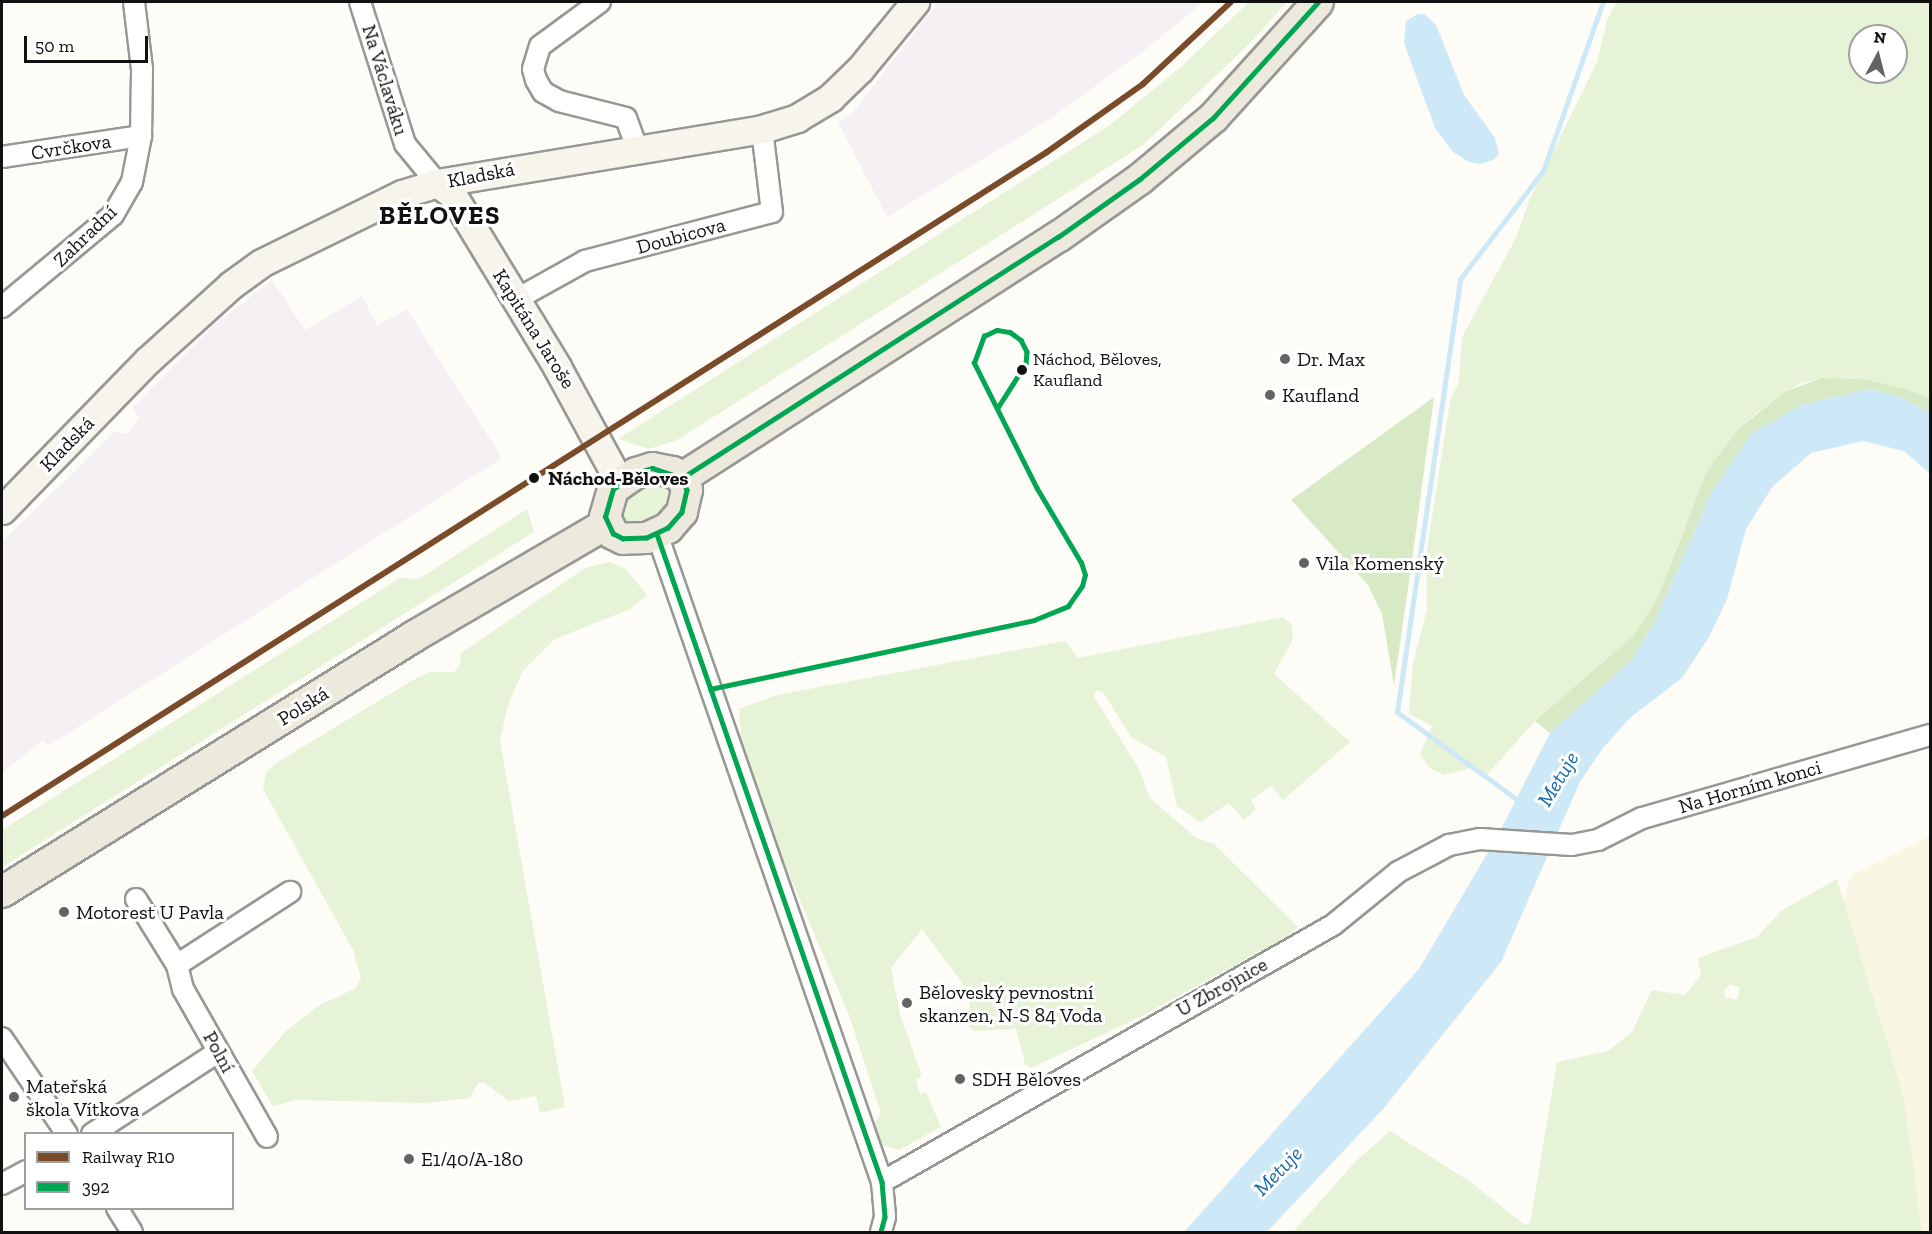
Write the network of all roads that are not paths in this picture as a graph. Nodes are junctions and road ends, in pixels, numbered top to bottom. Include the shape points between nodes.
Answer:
1 (134, 2) edge
2 (360, 2) edge
3 (600, 2) edge
4 (915, 2) edge
5 (1318, 2) edge
6 (762, 129) junction
7 (141, 136) junction
8 (637, 148) junction
9 (2, 157) edge
10 (437, 183) junction
11 (515, 300) junction
12 (2, 307) edge
13 (682, 478) junction
14 (620, 483) junction
15 (2, 510) edge
16 (606, 524) junction
17 (657, 534) junction
18 (1930, 735) edge
19 (1572, 846) joint
20 (2, 892) edge
21 (290, 892) dead end
22 (136, 899) dead end
23 (177, 965) junction
24 (2, 1038) edge
25 (218, 1052) junction
26 (67, 1132) edge
27 (95, 1132) edge
28 (267, 1137) dead end
29 (24, 1172) edge
30 (882, 1182) junction
31 (2, 1184) edge
32 (118, 1210) edge
33 (132, 1233) edge
34 (881, 1233) edge

1 - 7 street, Zahradní via 142,69
2 - 10 street, Na Václaváku via 405,144
3 - 8 street via 540,46 533,69 543,92 559,101 613,111 626,118
4 - 6 main road, Kladská via 860,69 830,98 797,118
5 - 13 main road via 1213,118 1140,179 1058,237
6 - 8 main road, Kladská
6 - 11 street, Doubicova via 772,212 585,261
7 - 9 street, Cvrčkova
7 - 12 street, Zahradní via 132,183 113,215
8 - 10 main road, Kladská
10 - 11 main road, Kapitána Jaroše via 452,194
10 - 15 main road, Kladská via 402,194 316,233 231,285 148,360
11 - 14 main road, Kapitána Jaroše
13 - 14 main road via 652,468
13 - 17 main road via 686,503 668,528
14 - 16 main road via 605,506
16 - 17 main road via 623,539
16 - 20 main road, Polská via 413,637
17 - 30 street
18 - 19 street, Na Horním konci via 1642,818 1598,840
19 - 30 street, U Zbrojnice via 1480,839 1449,845 1398,872 1333,925
21 - 23 street
22 - 23 street, Polní
23 - 25 street, Polní via 183,989
24 - 26 street
25 - 27 street
25 - 28 street, Polní
29 - 31 street
30 - 34 street via 885,1217
32 - 33 street

